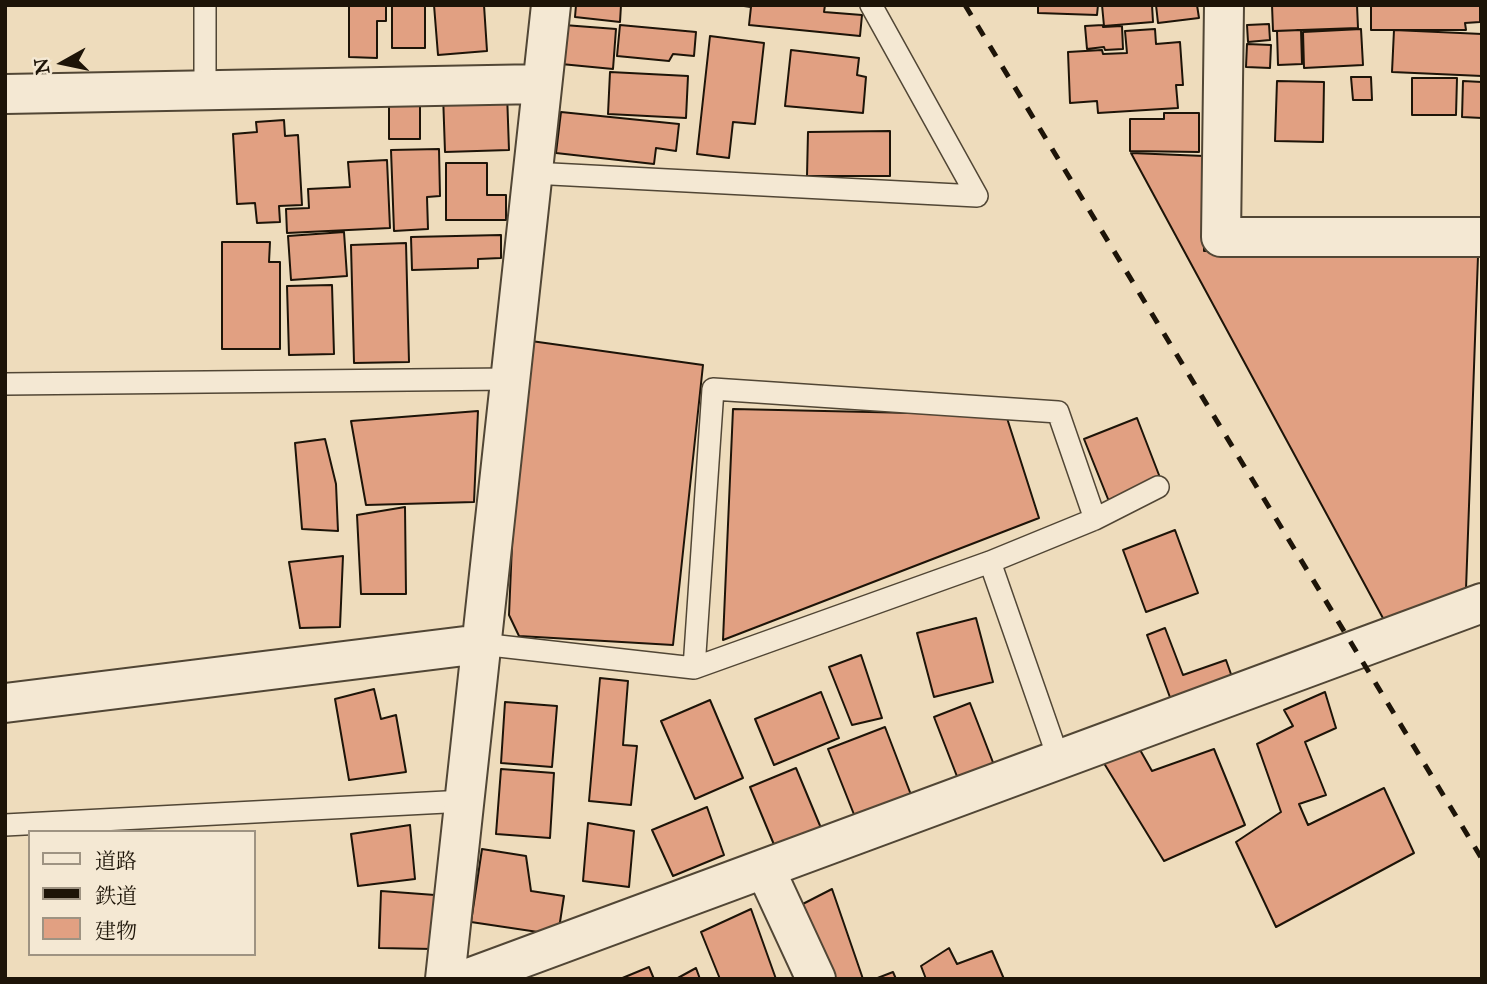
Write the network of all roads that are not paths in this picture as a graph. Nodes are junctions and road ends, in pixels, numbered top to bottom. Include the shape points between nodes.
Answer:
1 (205, 5) edge
2 (551, 5) edge
3 (871, 5) edge
4 (1224, 5) edge
5 (542, 84) junction
6 (205, 90) junction
7 (5, 94) edge
8 (532, 173) junction
9 (1482, 237) edge
10 (510, 379) junction
11 (5, 384) edge
12 (1158, 487) dead end
13 (1095, 519) junction
14 (990, 562) junction
15 (1482, 603) edge
16 (481, 644) junction
17 (694, 668) junction
18 (5, 703) edge
19 (1059, 760) junction
20 (465, 801) junction
21 (5, 824) edge
22 (765, 869) junction
23 (445, 979) edge
24 (466, 979) edge
25 (816, 979) edge

1 - 6 lane
2 - 5 street
3 - 8 lane via 977,196
4 - 9 street via 1221,237
5 - 6 street
5 - 8 street
6 - 7 street
8 - 10 street
10 - 11 lane
10 - 16 street
12 - 13 lane
13 - 14 lane
13 - 17 lane via 1058,412 713,389
14 - 17 lane
14 - 19 lane
15 - 19 street
16 - 17 lane
16 - 18 street
16 - 20 street
19 - 22 street
20 - 21 lane
20 - 23 street
22 - 24 street
22 - 25 street

